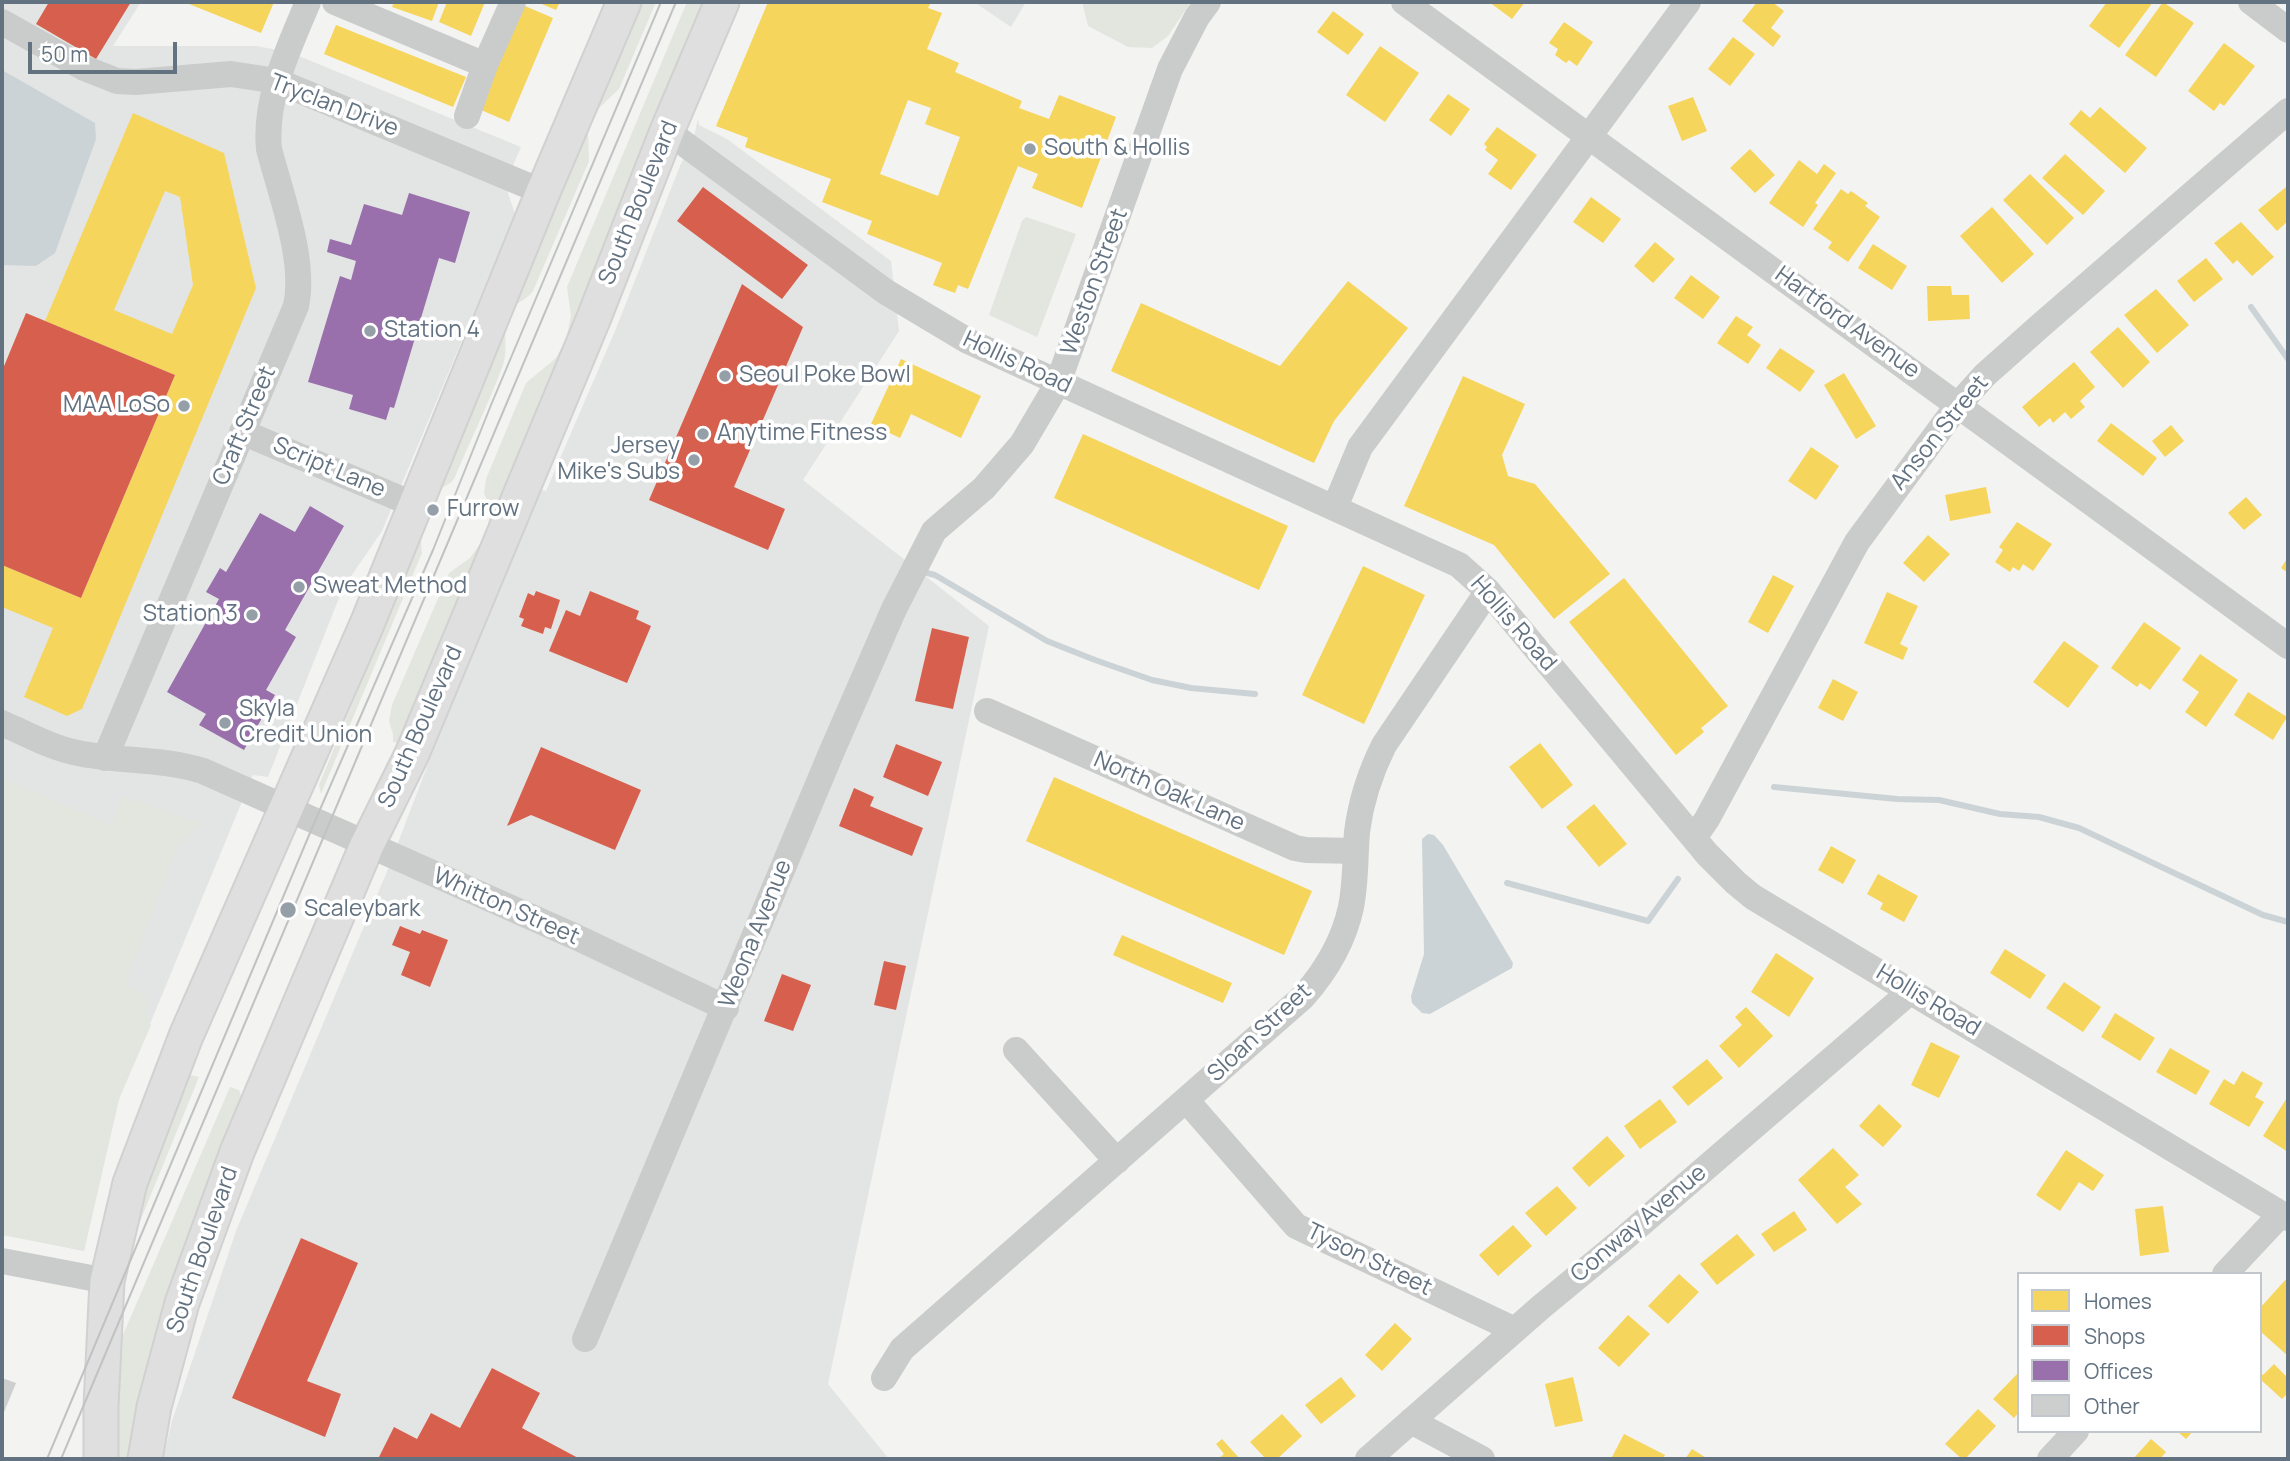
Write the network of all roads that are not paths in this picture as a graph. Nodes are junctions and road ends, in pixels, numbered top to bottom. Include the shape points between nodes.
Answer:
1 (308, 2) edge
2 (335, 2) edge
3 (513, 2) edge
4 (624, 2) edge
5 (722, 2) edge
6 (1208, 2) edge
7 (1404, 2) edge
8 (1688, 2) edge
9 (2251, 2) edge
10 (367, 8) edge
11 (2, 22) edge
12 (2288, 30) edge
13 (485, 65) junction
14 (277, 81) junction
15 (2288, 111) edge
16 (467, 116) dead end
17 (667, 131) junction
18 (1590, 136) junction
19 (543, 192) junction
20 (1058, 383) junction
21 (1958, 405) junction
22 (242, 432) junction
23 (415, 505) junction
24 (1335, 508) junction
25 (934, 531) joint
26 (1488, 591) junction
27 (2288, 646) edge
28 (987, 711) dead end
29 (2, 723) edge
30 (105, 758) junction
31 (286, 808) junction
32 (1694, 838) junction
33 (367, 845) junction
34 (1356, 851) junction
35 (1911, 991) junction
36 (726, 1008) junction
37 (1016, 1050) dead end
38 (1187, 1101) junction
39 (1117, 1161) junction
40 (2285, 1216) edge
41 (2, 1261) edge
42 (2227, 1272) edge
43 (107, 1280) junction
44 (1515, 1330) junction
45 (585, 1339) dead end
46 (884, 1378) dead end
47 (1411, 1421) junction
48 (2074, 1433) edge
49 (101, 1459) edge
50 (145, 1459) edge
51 (1368, 1459) edge
52 (1482, 1459) edge
53 (2050, 1459) edge

1 - 14 street, Craft Street
2 - 10 street
3 - 13 street
4 - 19 main road
5 - 17 main road, South Boulevard
6 - 20 street, Weston Street via 1170,69
7 - 18 street, Hartford Avenue
8 - 18 street
9 - 12 street
10 - 13 street
11 - 14 street, Tryclan Drive via 85,68 117,80 231,74
13 - 16 street
14 - 19 street, Tryclan Drive
14 - 22 street, Craft Street via 267,132 298,265 299,291
15 - 21 street, Anson Street via 2031,334
17 - 20 street, Hollis Road via 912,310
17 - 33 main road, South Boulevard via 412,754
18 - 21 street, Hartford Avenue
18 - 24 street via 1360,447
19 - 23 main road
20 - 24 street, Hollis Road
20 - 25 street, Weston Street via 1022,444 984,488
21 - 27 street, Hartford Avenue
21 - 32 street, Anson Street via 1857,542
22 - 23 street, Script Lane
22 - 30 street, Craft Street
23 - 31 main road
24 - 26 street, Hollis Road via 1459,565
25 - 36 street, Weona Avenue via 894,608
26 - 32 street, Hollis Road
26 - 34 street, Sloan Street via 1384,745 1361,803
28 - 34 street, North Oak Lane via 1295,848
29 - 30 street, Whitton Street via 66,751
30 - 31 street, Whitton Street via 187,766
31 - 33 street, Whitton Street
31 - 43 main road via 155,1115 130,1184
32 - 35 street, Hollis Road via 1754,897
33 - 36 street, Whitton Street
33 - 50 main road, South Boulevard via 237,1152 182,1303
34 - 38 street, Sloan Street via 1351,909 1313,986
35 - 40 street, Hollis Road
35 - 44 street, Conway Avenue
36 - 45 street, Weona Avenue
37 - 39 street
38 - 39 street, Sloan Street
38 - 44 street, Tyson Street via 1296,1226
39 - 46 street, Sloan Street via 902,1349
40 - 42 street
41 - 43 street
43 - 49 main road
44 - 47 street, Conway Avenue
47 - 51 street, Conway Avenue
47 - 52 street
48 - 53 street

